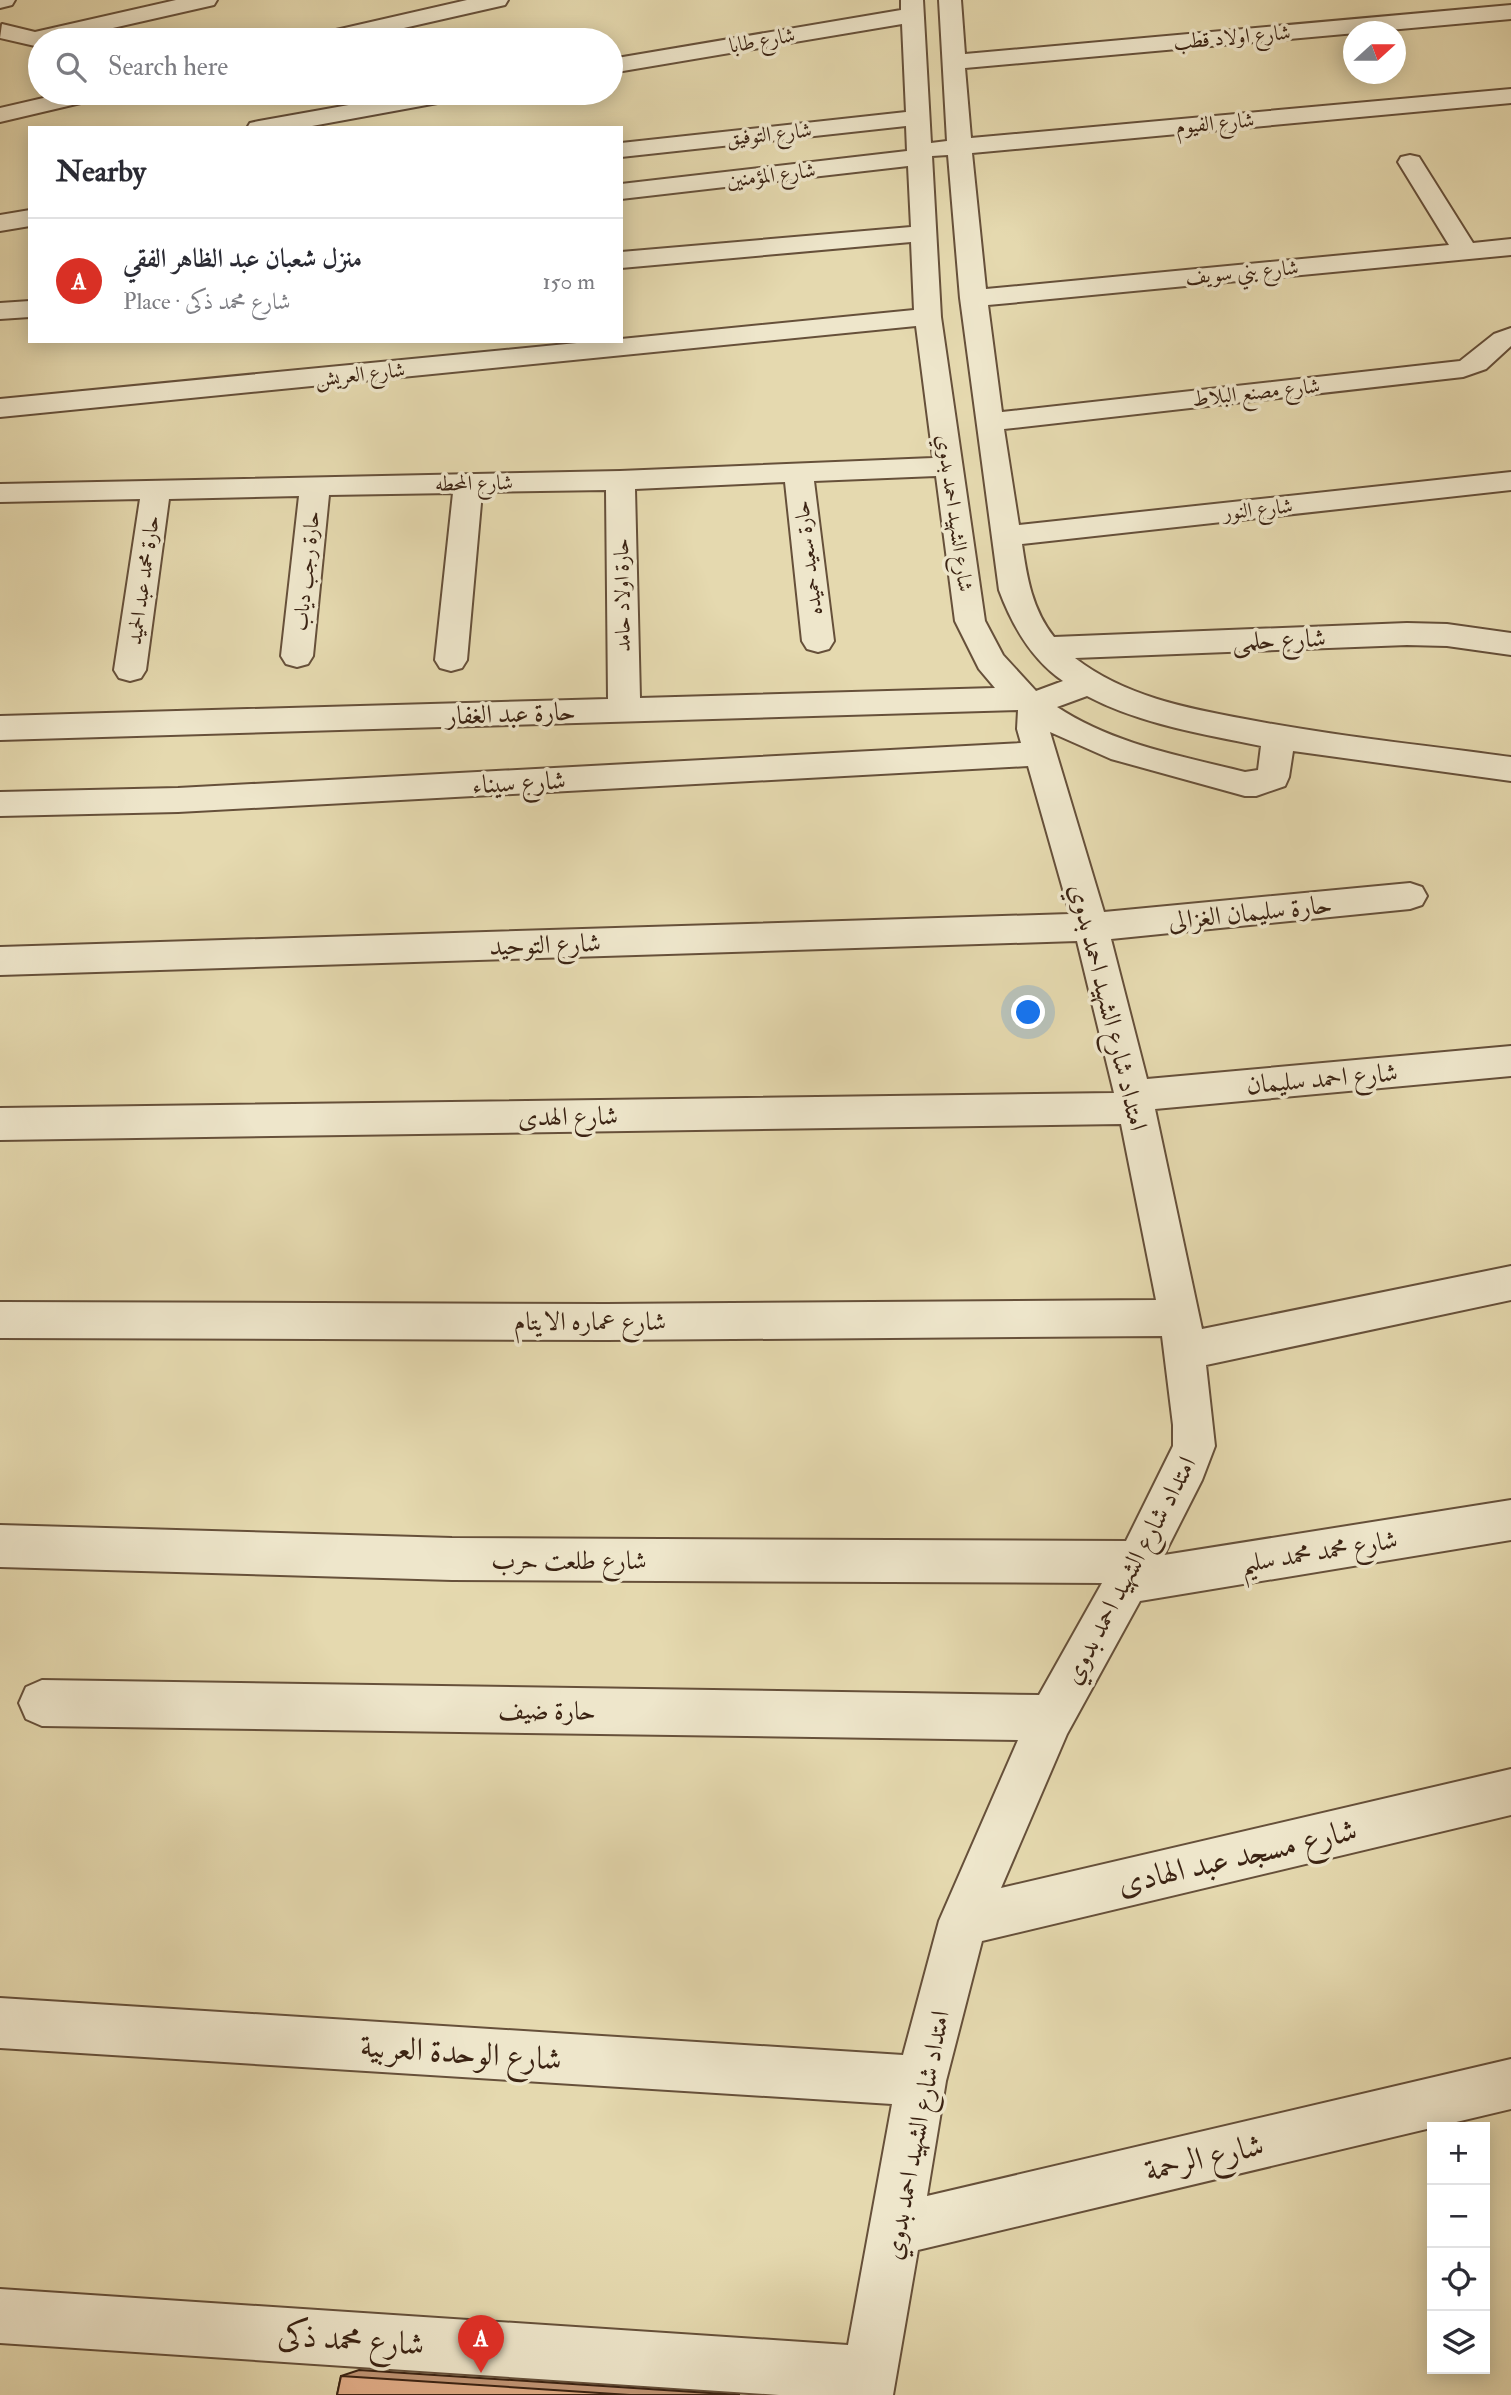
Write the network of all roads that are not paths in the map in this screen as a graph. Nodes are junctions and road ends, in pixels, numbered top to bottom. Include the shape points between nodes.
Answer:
1 (206, 0) edge
2 (497, 0) edge
3 (950, 0) edge
4 (912, 7) edge
5 (1511, 12) edge
6 (83, 28) edge
7 (374, 28) edge
8 (1, 30) edge
9 (28, 38) edge
10 (953, 62) junction
11 (623, 64) edge
12 (1511, 96) edge
13 (40, 105) edge
14 (387, 105) edge
15 (0, 114) edge
16 (918, 118) junction
17 (270, 126) edge
18 (959, 147) junction
19 (623, 150) edge
20 (920, 154) junction
21 (1410, 162) dead end
22 (623, 192) edge
23 (28, 218) edge
24 (0, 223) edge
25 (924, 233) junction
26 (1511, 247) edge
27 (1465, 251) junction
28 (623, 260) edge
29 (973, 298) junction
30 (28, 309) edge
31 (0, 311) edge
32 (928, 317) junction
33 (1511, 336) edge
34 (0, 408) edge
35 (990, 422) junction
36 (949, 467) junction
37 (799, 474) junction
38 (620, 480) junction
39 (1511, 481) edge
40 (468, 483) junction
41 (315, 486) junction
42 (156, 490) junction
43 (0, 493) edge
44 (1006, 536) junction
45 (818, 641) dead end
46 (1511, 644) edge
47 (1046, 648) junction
48 (297, 656) dead end
49 (451, 660) dead end
50 (130, 670) dead end
51 (1088, 683) junction
52 (1028, 704) junction
53 (624, 709) junction
54 (0, 728) edge
55 (1278, 738) junction
56 (1038, 754) junction
57 (1511, 769) edge
58 (0, 804) edge
59 (1410, 896) dead end
60 (1091, 927) junction
61 (0, 961) edge
62 (1511, 1061) edge
63 (1135, 1102) junction
64 (0, 1124) edge
65 (1511, 1283) edge
66 (0, 1320) edge
67 (1183, 1335) junction
68 (1511, 1520) edge
69 (0, 1546) edge
70 (1133, 1572) junction
71 (42, 1703) dead end
72 (1051, 1717) junction
73 (1511, 1792) edge
74 (963, 1921) junction
75 (0, 2023) edge
76 (921, 2081) junction
77 (1511, 2084) edge
78 (897, 2229) junction
79 (0, 2316) edge
80 (868, 2384) edge

1 - 6 street
2 - 7 street
3 - 10 street, شارع الشهيد احمد بدوي
4 - 11 street, شارع طابا
4 - 16 street, شارع الشهيد احمد بدوي
5 - 10 street, شارع اولاد قطب
8 - 9 street
10 - 18 street, شارع الشهيد احمد بدوي
12 - 18 street, شارع الفيوم
13 - 15 street
14 - 17 street
16 - 19 street, شارع التوفيق
16 - 20 street, شارع الشهيد احمد بدوي
18 - 20 street, شارع الفيوم
18 - 29 street, شارع الشهيد احمد بدوي
20 - 22 street, شارع المؤمنين
20 - 25 street, شارع الشهيد احمد بدوي
21 - 27 street
23 - 24 street
25 - 28 street
25 - 32 street, شارع الشهيد احمد بدوي
26 - 27 street, شارع بني سويف
27 - 29 street, شارع بني سويف
29 - 35 street, شارع الشهيد احمد بدوي
30 - 31 street
32 - 34 street, شارع العريش
32 - 36 street, شارع الشهيد احمد بدوي
33 - 35 street, شارع مصنع البلاط via 1493,344 1475,365 1463,369
35 - 44 street, شارع الشهيد احمد بدوي
36 - 37 street, شارع المحطه
36 - 52 street, شارع الشهيد احمد بدوي via 970,621 989,661
37 - 38 street, شارع المحطه
37 - 45 street, حارة سعيد حميده
38 - 40 street, شارع المحطه
38 - 53 street, حارة اولاد حامد
39 - 44 street, شارع النور
40 - 41 street, شارع المحطه
40 - 49 street
41 - 42 street, شارع المحطه
41 - 48 street, حارة رجب دياب
42 - 43 street, شارع المحطه
42 - 50 street, حارة محمد عبد الحميد
44 - 47 street, شارع الشهيد احمد بدوي via 1014,590 1025,620
46 - 47 street, شارع حلمى via 1407,634
47 - 51 street, شارع الشهيد احمد بدوي
51 - 52 street
51 - 55 street, شارع الشهيد احمد بدوي via 1157,712
52 - 53 street, حارة عبد الغفار
52 - 55 street, شارع الشهيد احمد بدوي via 1091,742 1245,784 1273,776
52 - 56 street, امتداد شارع الشهيد احمد بدوي
53 - 54 street, حارة عبد الغفار
55 - 57 street, شارع الشهيد احمد بدوي
56 - 58 street, شارع سيناء via 178,800
56 - 60 street, امتداد شارع الشهيد احمد بدوي
59 - 60 street, حارة سليمان الغزالى
60 - 61 street, شارع التوحيد
60 - 63 street, امتداد شارع الشهيد احمد بدوي
62 - 63 street, شارع احمد سليمان
63 - 64 street, شارع الهدى
63 - 67 street, امتداد شارع الشهيد احمد بدوي
65 - 67 street, شارع عماره الايتام
66 - 67 street, شارع عماره الايتام via 621,1322
67 - 70 street, امتداد شارع الشهيد احمد بدوي via 1194,1446
68 - 70 street, شارع محمد محمد سليم
69 - 70 street, شارع طلعت حرب
70 - 72 street, امتداد شارع الشهيد احمد بدوي
71 - 72 street, حارة ضيف
72 - 74 street, امتداد شارع الشهيد احمد بدوي
73 - 74 street, شارع مسجد عبد الهادى
74 - 76 street, امتداد شارع الشهيد احمد بدوي
75 - 76 street, شارع الوحدة العربية
76 - 78 street, امتداد شارع الشهيد احمد بدوي
77 - 78 street, شارع الرحمة
78 - 80 street, امتداد شارع الشهيد احمد بدوي
79 - 80 street, شارع محمد ذكى

